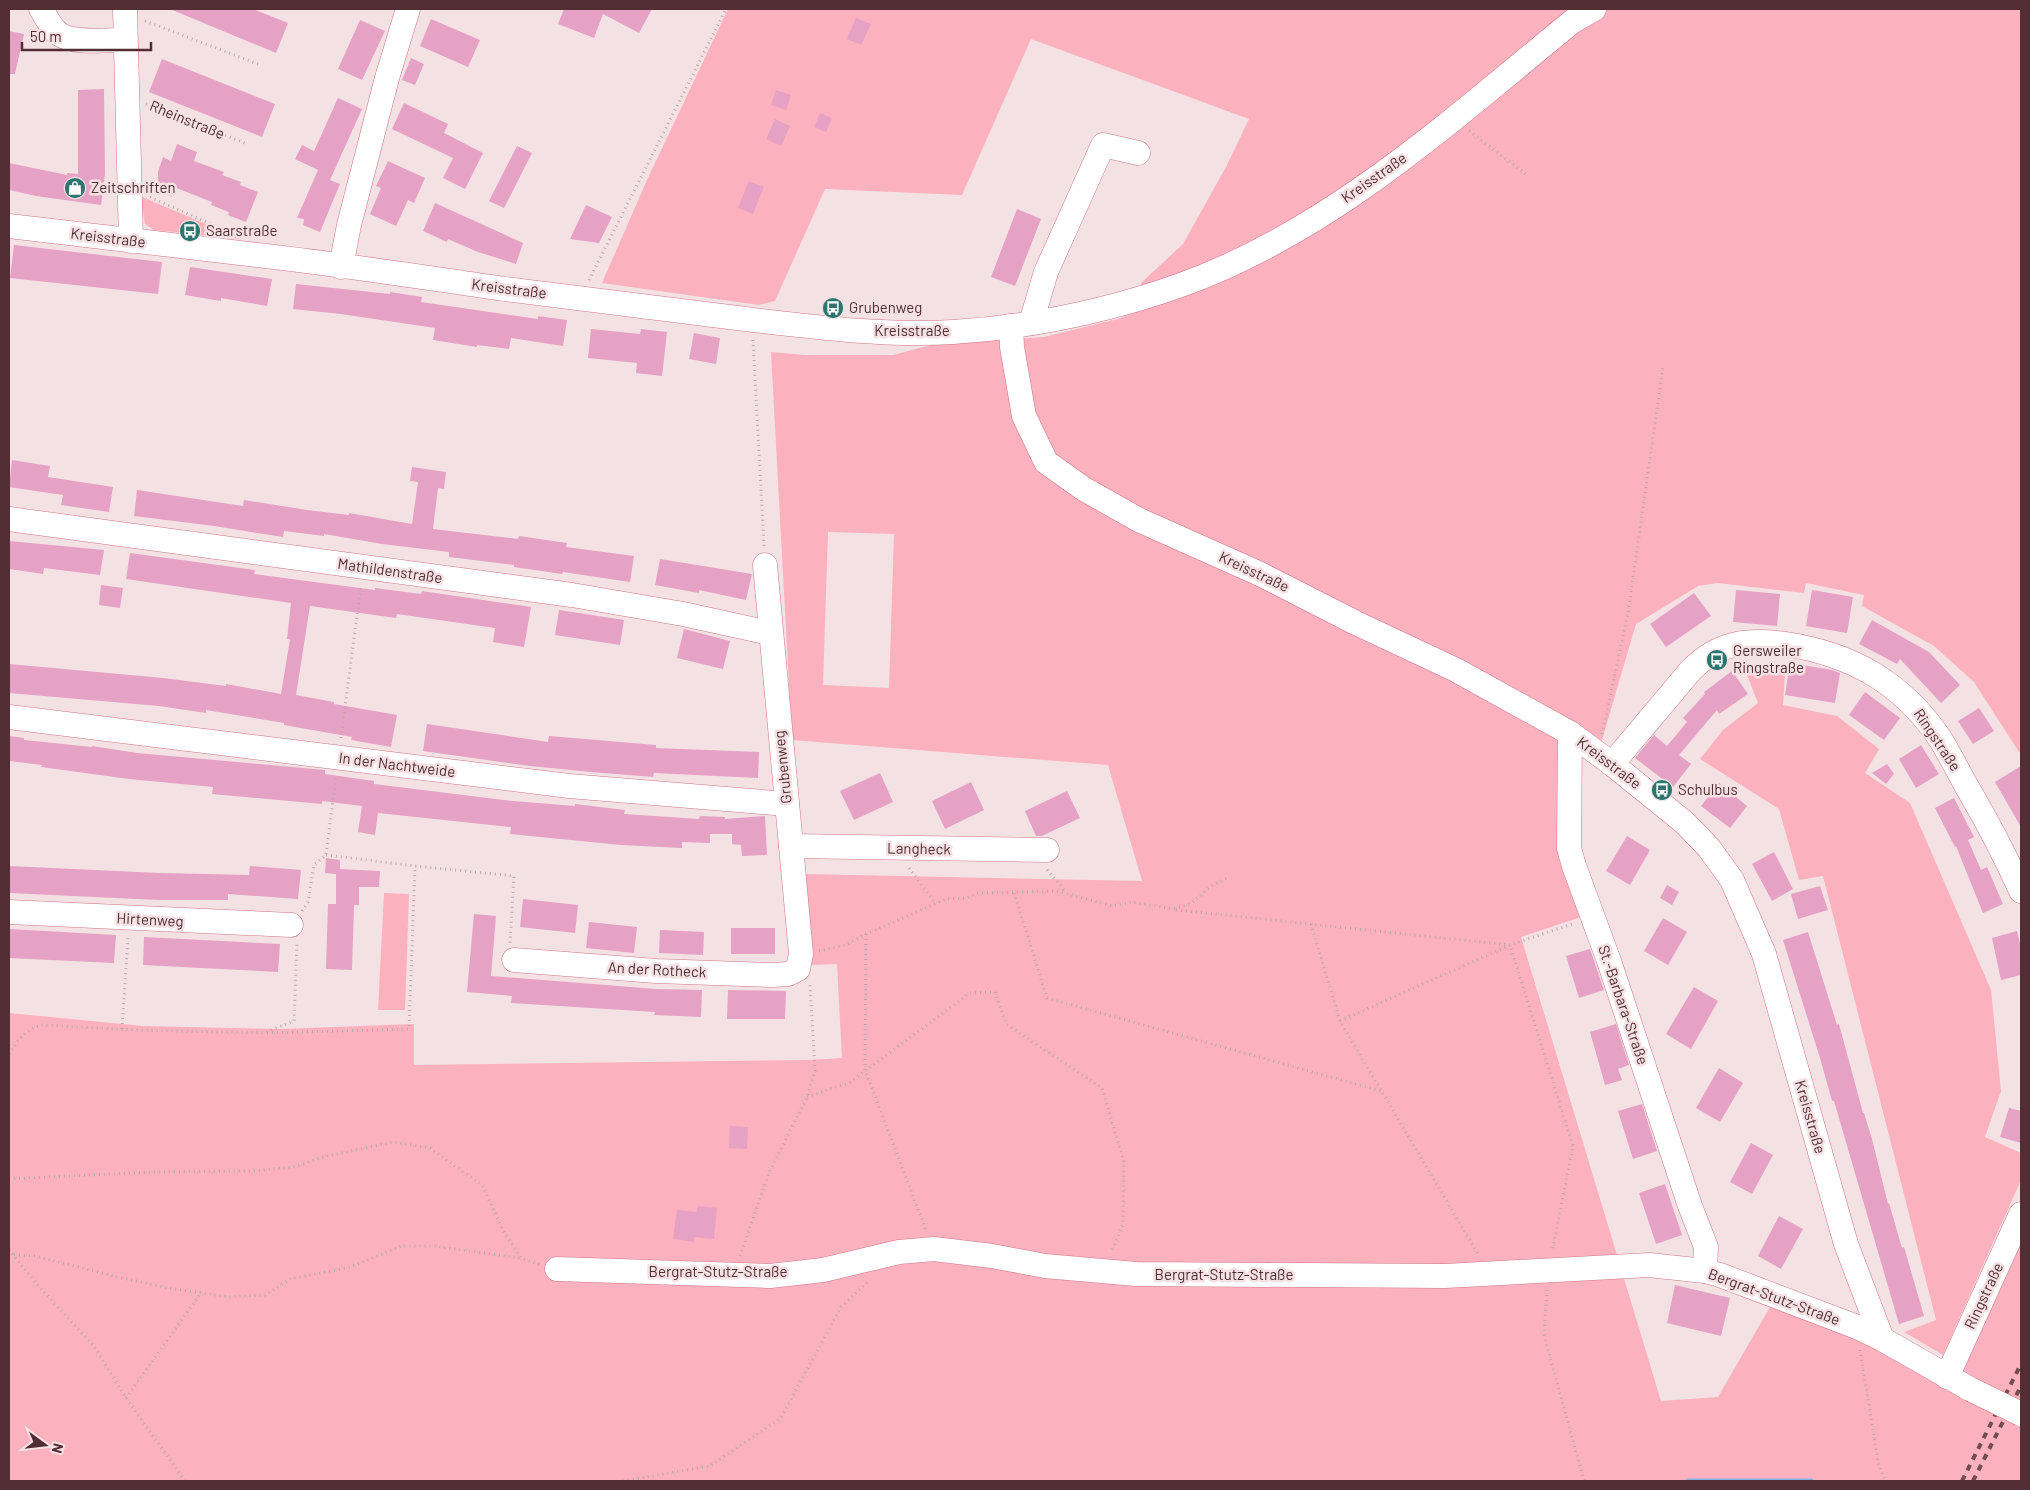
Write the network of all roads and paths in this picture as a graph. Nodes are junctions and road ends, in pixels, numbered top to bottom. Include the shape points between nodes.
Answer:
1 (41, 9) edge
2 (408, 9) edge
3 (726, 9) edge
4 (1594, 9) edge
5 (125, 11) edge
6 (125, 40) junction
7 (258, 64) dead end
8 (127, 96) junction
9 (1453, 118) junction
10 (247, 144) dead end
11 (1138, 153) dead end
12 (1527, 175) dead end
13 (129, 187) junction
14 (9, 226) edge
15 (226, 231) dead end
16 (131, 241) junction
17 (341, 267) junction
18 (580, 298) junction
19 (752, 320) junction
20 (1021, 325) junction
21 (1663, 367) dead end
22 (9, 519) edge
23 (765, 565) joint
24 (770, 632) junction
25 (9, 717) edge
26 (1570, 733) junction
27 (1605, 759) junction
28 (786, 804) junction
29 (790, 846) junction
30 (895, 849) junction
31 (1047, 850) dead end
32 (326, 855) dead end
33 (415, 866) junction
34 (1229, 877) dead end
35 (2021, 891) edge
36 (1014, 893) junction
37 (935, 903) junction
38 (1173, 909) junction
39 (9, 912) edge
40 (1592, 918) junction
41 (130, 919) junction
42 (1311, 924) junction
43 (291, 925) joint
44 (866, 934) junction
45 (1510, 945) junction
46 (514, 960) joint
47 (800, 962) junction
48 (1340, 1021) junction
49 (122, 1029) junction
50 (264, 1033) junction
51 (9, 1054) edge
52 (866, 1070) junction
53 (1382, 1091) junction
54 (807, 1097) junction
55 (9, 1179) edge
56 (2021, 1214) edge
57 (934, 1249) junction
58 (9, 1250) edge
59 (14, 1256) junction
60 (520, 1258) junction
61 (557, 1269) joint
62 (1548, 1270) junction
63 (1705, 1271) junction
64 (1104, 1272) junction
65 (1489, 1274) junction
66 (733, 1275) junction
67 (870, 1279) dead end
68 (201, 1293) junction
69 (1857, 1327) junction
70 (1882, 1338) junction
71 (1947, 1377) junction
72 (126, 1398) junction
73 (2021, 1414) edge
74 (185, 1481) edge
75 (623, 1481) edge
76 (1584, 1481) edge
77 (1886, 1481) edge

1 - 6 street via 60,35 72,40
2 - 17 street via 382,96
3 - 18 path
4 - 9 street, Kreisstraße via 1573,21
5 - 6 street, Rheinstraße
5 - 7 path
6 - 8 street, Rheinstraße
8 - 10 path, Rheinstraße
8 - 13 street, Rheinstraße
9 - 12 path
9 - 20 street, Kreisstraße via 1388,170 1314,219 1250,255 1173,288 1108,308
11 - 20 street via 1103,145
13 - 15 path
13 - 16 street, Rheinstraße
14 - 16 street, Kreisstraße
16 - 17 street, Kreisstraße
17 - 18 street, Kreisstraße
18 - 19 street, Kreisstraße
19 - 20 street, Kreisstraße via 849,330 950,332
19 - 23 path
20 - 26 street, Kreisstraße via 1012,347 1024,416 1046,462 1084,489 1139,520 1260,574 1456,670
21 - 27 path
22 - 24 street, Mathildenstraße via 572,595
23 - 24 street, Grubenweg
24 - 28 street, Grubenweg
25 - 28 street, In der Nachtweide via 569,786
26 - 27 street, Kreisstraße
26 - 40 street, St.-Barbara-Straße via 1570,848
27 - 35 street, Ringstraße via 1702,659 1718,649 1762,642 1805,647 1830,654 1874,673 1917,709 1940,740 2002,847
27 - 70 street, Kreisstraße via 1685,823 1709,848 1732,880 1764,954 1846,1244
28 - 29 street, Grubenweg
29 - 30 street, Langheck
29 - 47 street, Grubenweg
30 - 31 street, Langheck
30 - 37 path
32 - 33 path
33 - 46 path via 514,876 509,939
33 - 50 path via 410,1030
34 - 38 path via 1213,885 1190,904
36 - 37 path via 991,891
36 - 38 path via 1057,891 1112,906 1132,902
36 - 53 path via 1048,998
37 - 44 path
38 - 42 path
39 - 41 street, Hirtenweg
40 - 45 path
40 - 63 street, St.-Barbara-Straße via 1706,1247
41 - 43 street, Hirtenweg
41 - 49 path
42 - 45 path
42 - 48 path
43 - 50 path via 297,943 294,1021
44 - 47 path
44 - 52 path
45 - 48 path
45 - 62 path via 1573,1146
46 - 47 street, An der Rotheck via 656,971 773,975 788,974
47 - 54 path via 810,980 815,1071
48 - 53 path
49 - 50 path
49 - 51 path via 42,1025 24,1034
52 - 54 path via 850,1082
52 - 57 path
52 - 64 path via 970,993 994,992 1006,1024 1102,1088 1124,1162 1122,1225
53 - 65 path
54 - 66 path via 769,1173
55 - 60 path via 293,1167 393,1142 430,1148 482,1185
56 - 71 street, Ringstraße
57 - 64 street, Bergrat-Stutz-Straße
57 - 66 street, Bergrat-Stutz-Straße via 892,1254 823,1270 770,1276
58 - 59 path
59 - 68 path via 35,1256 122,1278
59 - 72 path via 93,1345
60 - 61 path
60 - 68 path via 433,1246 402,1246 347,1268 290,1279 265,1295 229,1297
61 - 66 street, Bergrat-Stutz-Straße
62 - 63 street, Bergrat-Stutz-Straße via 1649,1265
62 - 65 street, Bergrat-Stutz-Straße
62 - 76 path via 1544,1334
63 - 69 street, Bergrat-Stutz-Straße
64 - 65 street, Bergrat-Stutz-Straße
67 - 75 path via 841,1306 781,1418 710,1466
68 - 72 path
69 - 70 street, Bergrat-Stutz-Straße
69 - 77 path via 1879,1467
70 - 71 street
71 - 73 street, bridge
72 - 74 path

